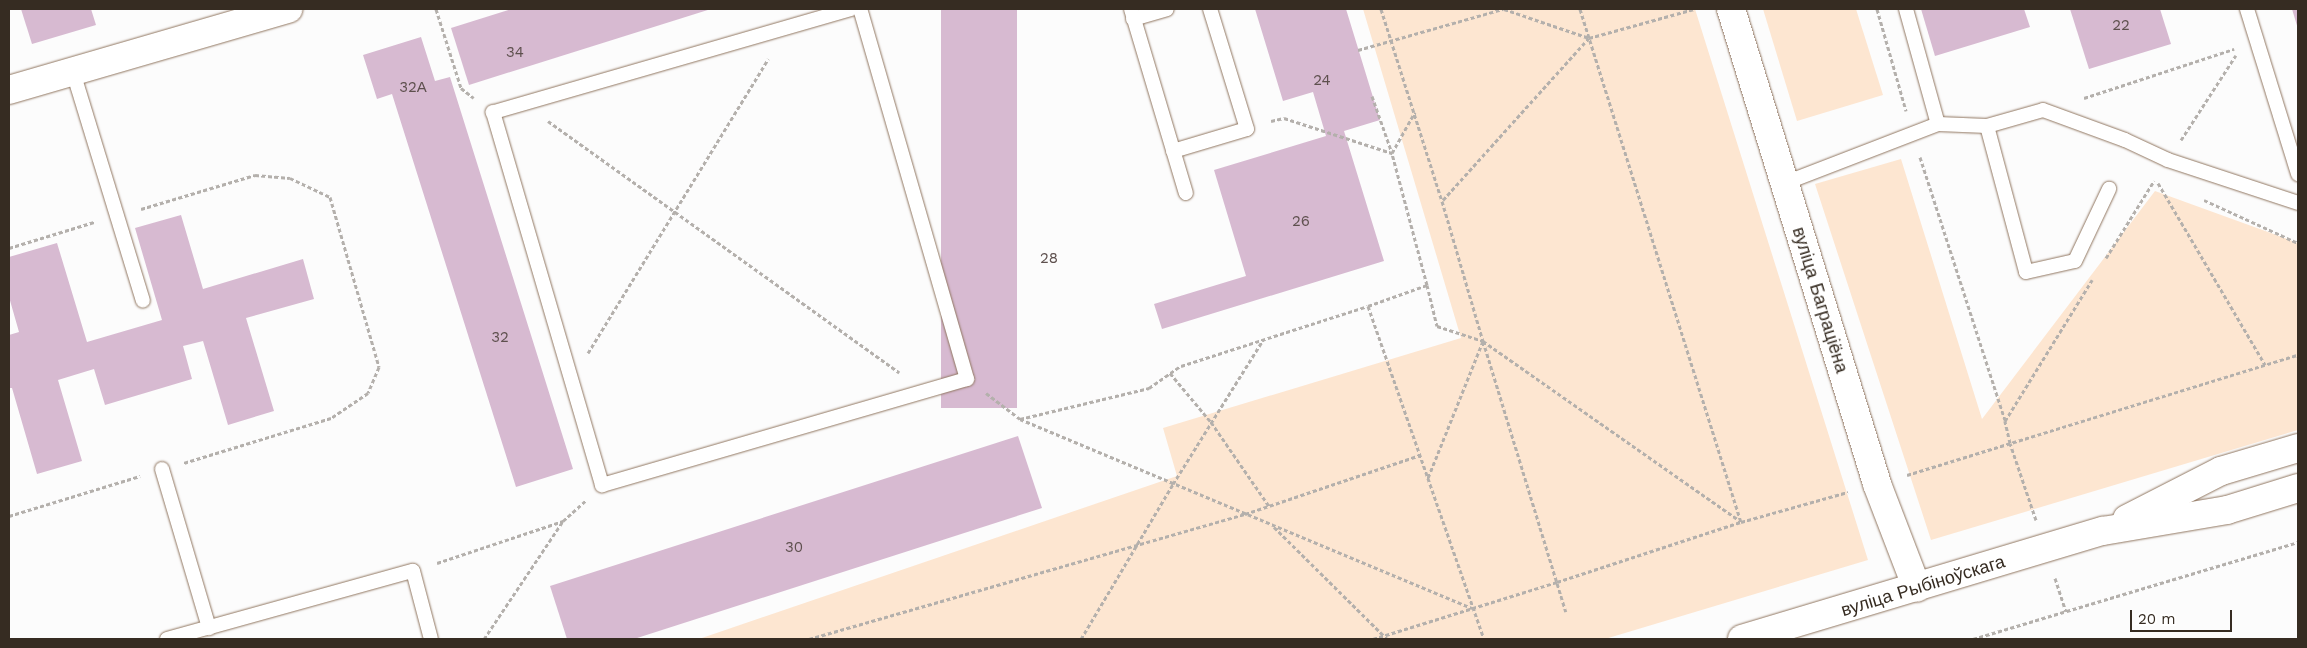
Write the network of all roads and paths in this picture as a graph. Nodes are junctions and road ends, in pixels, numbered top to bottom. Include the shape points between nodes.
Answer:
1 (288, 9) edge
2 (436, 9) edge
3 (851, 9) edge
4 (860, 9) edge
5 (1167, 9) edge
6 (1210, 9) edge
7 (1381, 9) edge
8 (1503, 9) edge
9 (1580, 9) edge
10 (1694, 9) edge
11 (1731, 9) edge
12 (1877, 9) edge
13 (1906, 9) edge
14 (2247, 9) edge
15 (1132, 14) edge
16 (787, 27) junction
17 (1588, 38) junction
18 (1391, 40) junction
19 (1358, 50) dead end
20 (73, 72) junction
21 (9, 90) edge
22 (1372, 96) dead end
23 (524, 103) junction
24 (493, 112) junction
25 (1415, 112) junction
26 (2067, 119) junction
27 (1938, 124) junction
28 (1987, 126) junction
29 (1247, 129) junction
30 (1912, 134) junction
31 (1173, 151) junction
32 (1392, 153) junction
33 (2168, 160) junction
34 (2298, 174) edge
35 (2156, 178) junction
36 (2164, 182) dead end
37 (1784, 183) junction
38 (2109, 189) dead end
39 (1186, 193) dead end
40 (2200, 198) dead end
41 (1442, 201) junction
42 (2298, 203) edge
43 (675, 211) junction
44 (117, 216) junction
45 (2298, 243) edge
46 (9, 248) edge
47 (2104, 262) dead end
48 (2093, 278) dead end
49 (1427, 285) junction
50 (142, 301) dead end
51 (1368, 306) junction
52 (1263, 339) junction
53 (1483, 340) junction
54 (2298, 355) edge
55 (2265, 365) junction
56 (1170, 373) junction
57 (967, 379) junction
58 (571, 381) junction
59 (926, 391) junction
60 (1020, 419) junction
61 (2005, 420) junction
62 (1211, 422) junction
63 (2010, 443) junction
64 (2298, 448) edge
65 (1420, 455) junction
66 (162, 469) junction
67 (1428, 478) junction
68 (1173, 484) junction
69 (1877, 484) junction
70 (602, 485) junction
71 (2298, 488) edge
72 (1269, 506) junction
73 (1245, 514) junction
74 (9, 516) edge
75 (563, 521) junction
76 (1741, 522) junction
77 (1272, 525) junction
78 (2103, 531) junction
79 (2298, 542) edge
80 (1136, 545) junction
81 (2045, 549) junction
82 (413, 572) junction
83 (1557, 582) junction
84 (1917, 588) junction
85 (1472, 608) junction
86 (2066, 611) junction
87 (1566, 612) dead end
88 (209, 628) junction
89 (1383, 636) junction
90 (167, 639) edge
91 (432, 639) edge
92 (484, 639) edge
93 (809, 639) edge
94 (1082, 639) edge
95 (1373, 639) edge
96 (1387, 639) edge
97 (1484, 639) edge
98 (1742, 639) edge
99 (1973, 639) edge

1 - 20 street
2 - 24 path via 460,88
3 - 16 lane
4 - 57 lane
5 - 15 lane
6 - 29 lane
7 - 18 path
8 - 17 path
8 - 18 path
9 - 17 path
10 - 17 path
11 - 37 street, вуліца Баграціёна
12 - 30 path
13 - 27 lane
14 - 34 lane
15 - 31 lane
16 - 23 lane
16 - 43 path
17 - 41 path
17 - 76 path
18 - 19 path
18 - 25 path
20 - 21 street
20 - 44 lane
22 - 32 path
23 - 24 lane
23 - 43 path
24 - 58 lane
25 - 32 path
25 - 41 path
26 - 28 lane via 2043,110
26 - 33 lane
26 - 33 path via 2086,96 2242,46
27 - 28 lane
27 - 30 lane
28 - 38 lane via 2026,272 2075,260
29 - 31 lane
29 - 32 path via 1284,118
30 - 37 lane
30 - 61 path
31 - 39 lane
32 - 49 path
33 - 42 lane
35 - 36 path
35 - 47 path
35 - 55 path
37 - 69 street, вуліца Баграціёна
40 - 45 path
41 - 53 path
43 - 58 path
43 - 59 path
44 - 46 path
44 - 50 lane
44 - 66 path via 255,175 290,178 330,197 379,367 368,393 331,418
48 - 61 path
49 - 51 path
49 - 53 path via 1437,326
51 - 52 path
51 - 65 path
52 - 56 path via 1181,366
52 - 62 path
53 - 67 path
53 - 76 path
53 - 83 path
54 - 55 path
55 - 63 path
56 - 60 path via 1149,388
56 - 62 path
57 - 59 lane
57 - 60 path
58 - 70 lane
59 - 70 lane
60 - 68 path
61 - 63 path
62 - 68 path
62 - 72 path
63 - 69 path
63 - 81 path
64 - 78 street, вуліца Рыбіноўскага via 2221,471
65 - 67 path
65 - 72 path
66 - 74 path
66 - 88 lane
67 - 85 path
68 - 73 path
68 - 80 path
69 - 76 path
69 - 84 street, вуліца Баграціёна
70 - 75 path
71 - 78 street, вуліца Рыбіноўскага via 2227,510
72 - 73 path
73 - 77 path
73 - 80 path
75 - 82 path
75 - 92 path
76 - 83 path
77 - 85 path
77 - 89 path
78 - 81 street, вуліца Рыбіноўскага
79 - 86 path
80 - 93 path
80 - 94 path
81 - 84 street, вуліца Рыбіноўскага
81 - 86 path
82 - 88 lane
82 - 91 lane
83 - 85 path
83 - 87 path
84 - 98 street, вуліца Рыбіноўскага
85 - 89 path
85 - 97 path
86 - 99 path
88 - 90 lane
89 - 95 path
89 - 96 path

